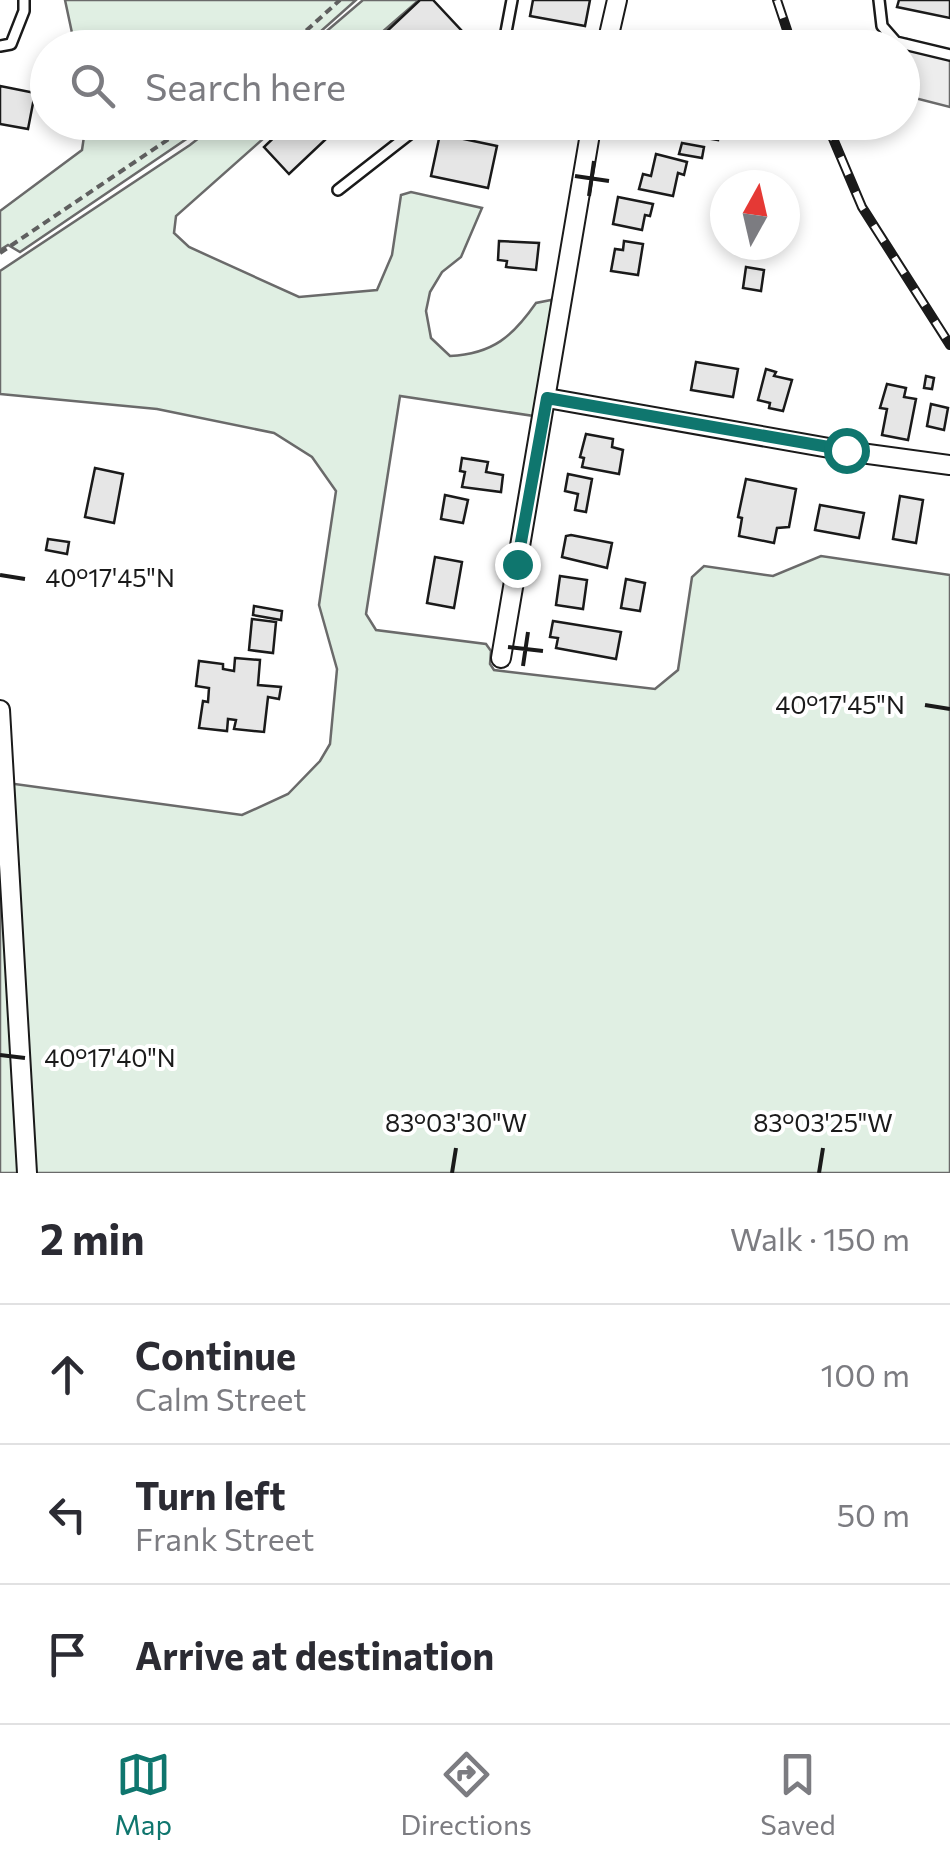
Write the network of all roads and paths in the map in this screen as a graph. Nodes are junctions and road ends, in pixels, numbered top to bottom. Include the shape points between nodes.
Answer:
1 (24, 0) edge
2 (340, 0) edge
3 (512, 0) edge
4 (617, 0) edge
5 (879, 0) edge
6 (307, 30) edge
7 (506, 30) edge
8 (610, 30) edge
9 (886, 30) edge
10 (0, 46) edge
11 (920, 48) edge
12 (950, 56) edge
13 (167, 140) edge
14 (402, 140) edge
15 (589, 140) edge
16 (338, 190) dead end
17 (0, 253) edge
18 (547, 398) junction
19 (950, 465) edge
20 (501, 658) dead end
21 (0, 710) edge
22 (27, 1173) edge

1 - 10 lane via 11,44
2 - 6 path
3 - 7 lane
4 - 8 street
5 - 9 lane
11 - 12 lane
13 - 17 path
14 - 16 lane
15 - 18 street
18 - 19 street
18 - 20 street
21 - 22 street

